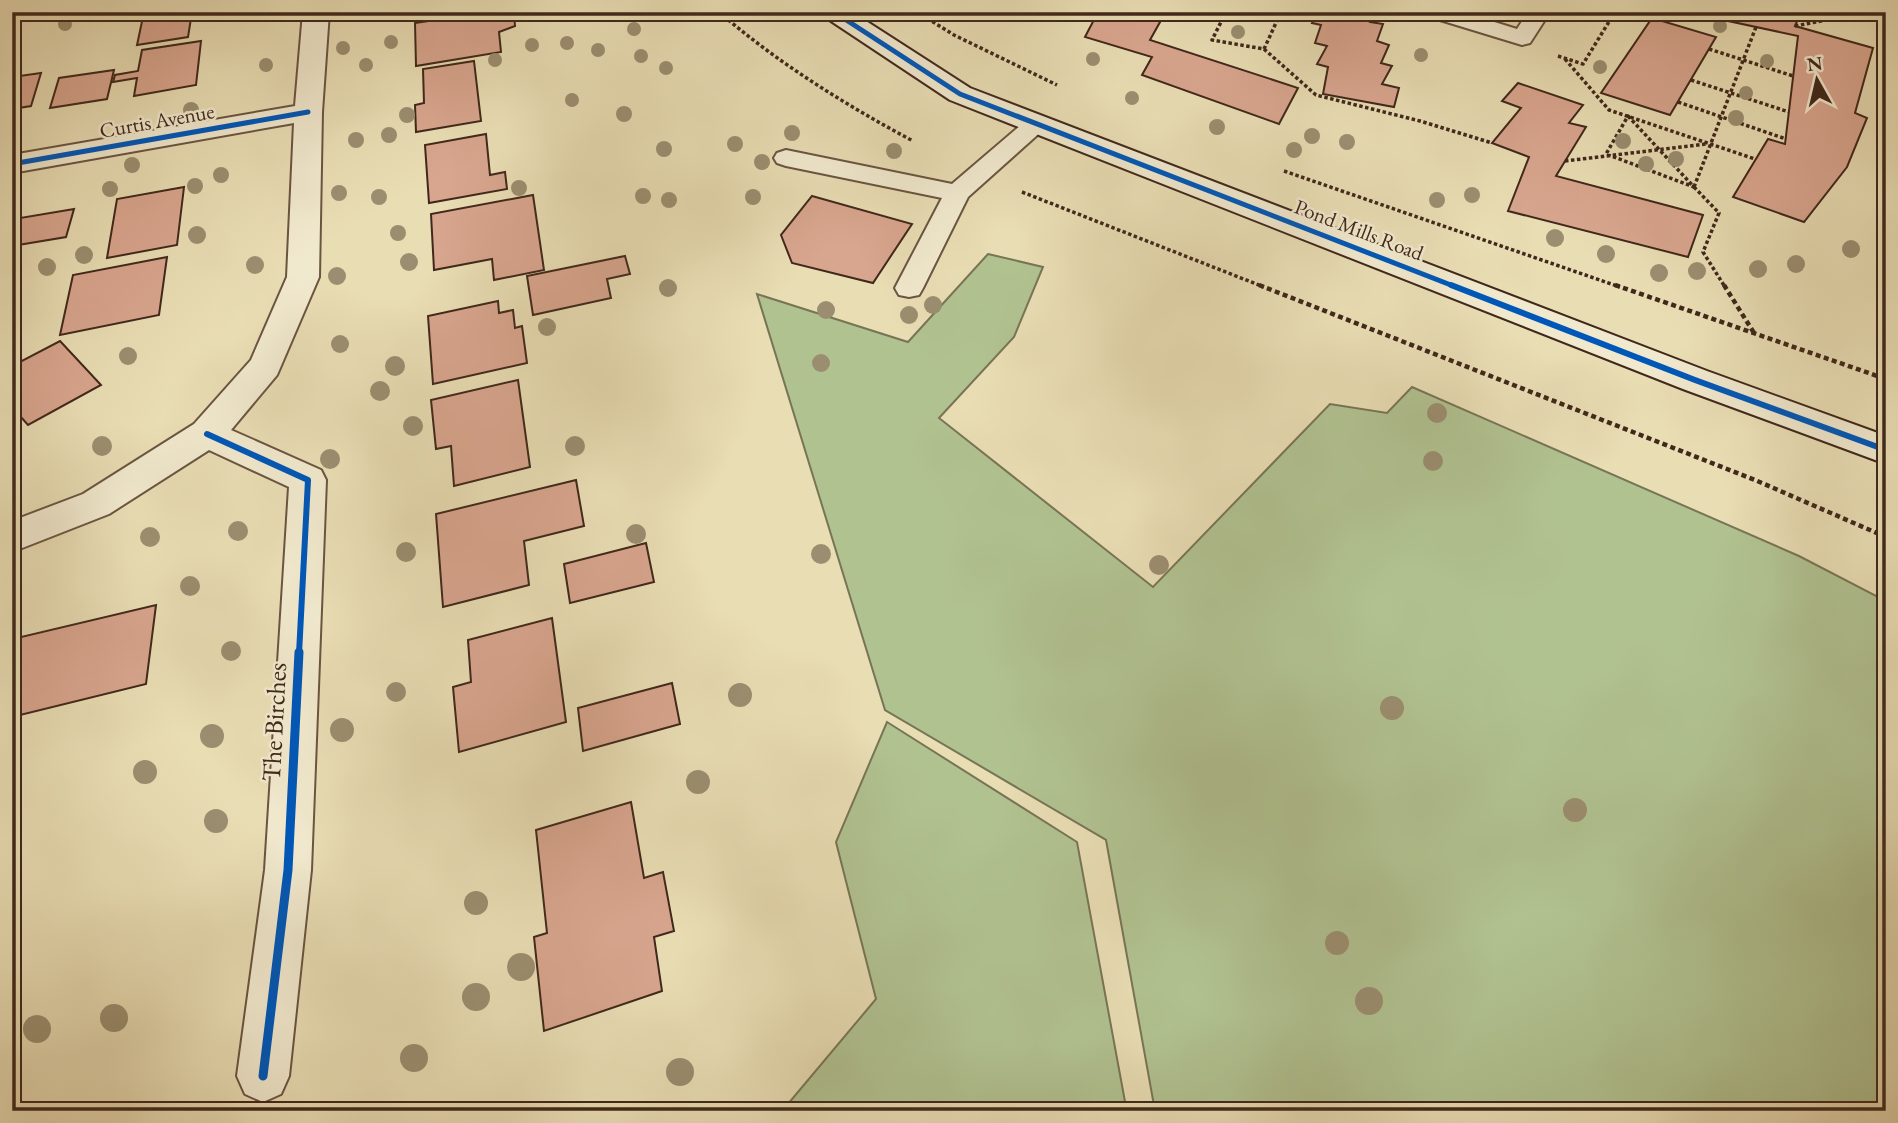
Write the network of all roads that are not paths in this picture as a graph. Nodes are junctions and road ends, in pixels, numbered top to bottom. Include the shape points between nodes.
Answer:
1 (316, 12) edge
2 (834, 12) edge
3 (1446, 12) edge
4 (1539, 12) edge
5 (308, 112) junction
6 (1036, 124) junction
7 (786, 158) dead end
8 (12, 164) edge
9 (957, 192) junction
10 (909, 288) dead end
11 (207, 434) junction
12 (1886, 450) edge
13 (12, 537) edge
14 (263, 1076) dead end

1 - 5 street
2 - 6 street, Pond Mills Road via 960,94
3 - 4 lane via 1522,38
5 - 8 street, Curtis Avenue
5 - 11 street via 303,278 265,366
6 - 9 lane
6 - 12 street, Pond Mills Road
7 - 9 lane
9 - 10 lane
11 - 13 street via 96,504
11 - 14 street, The Birches via 308,480 288,870

